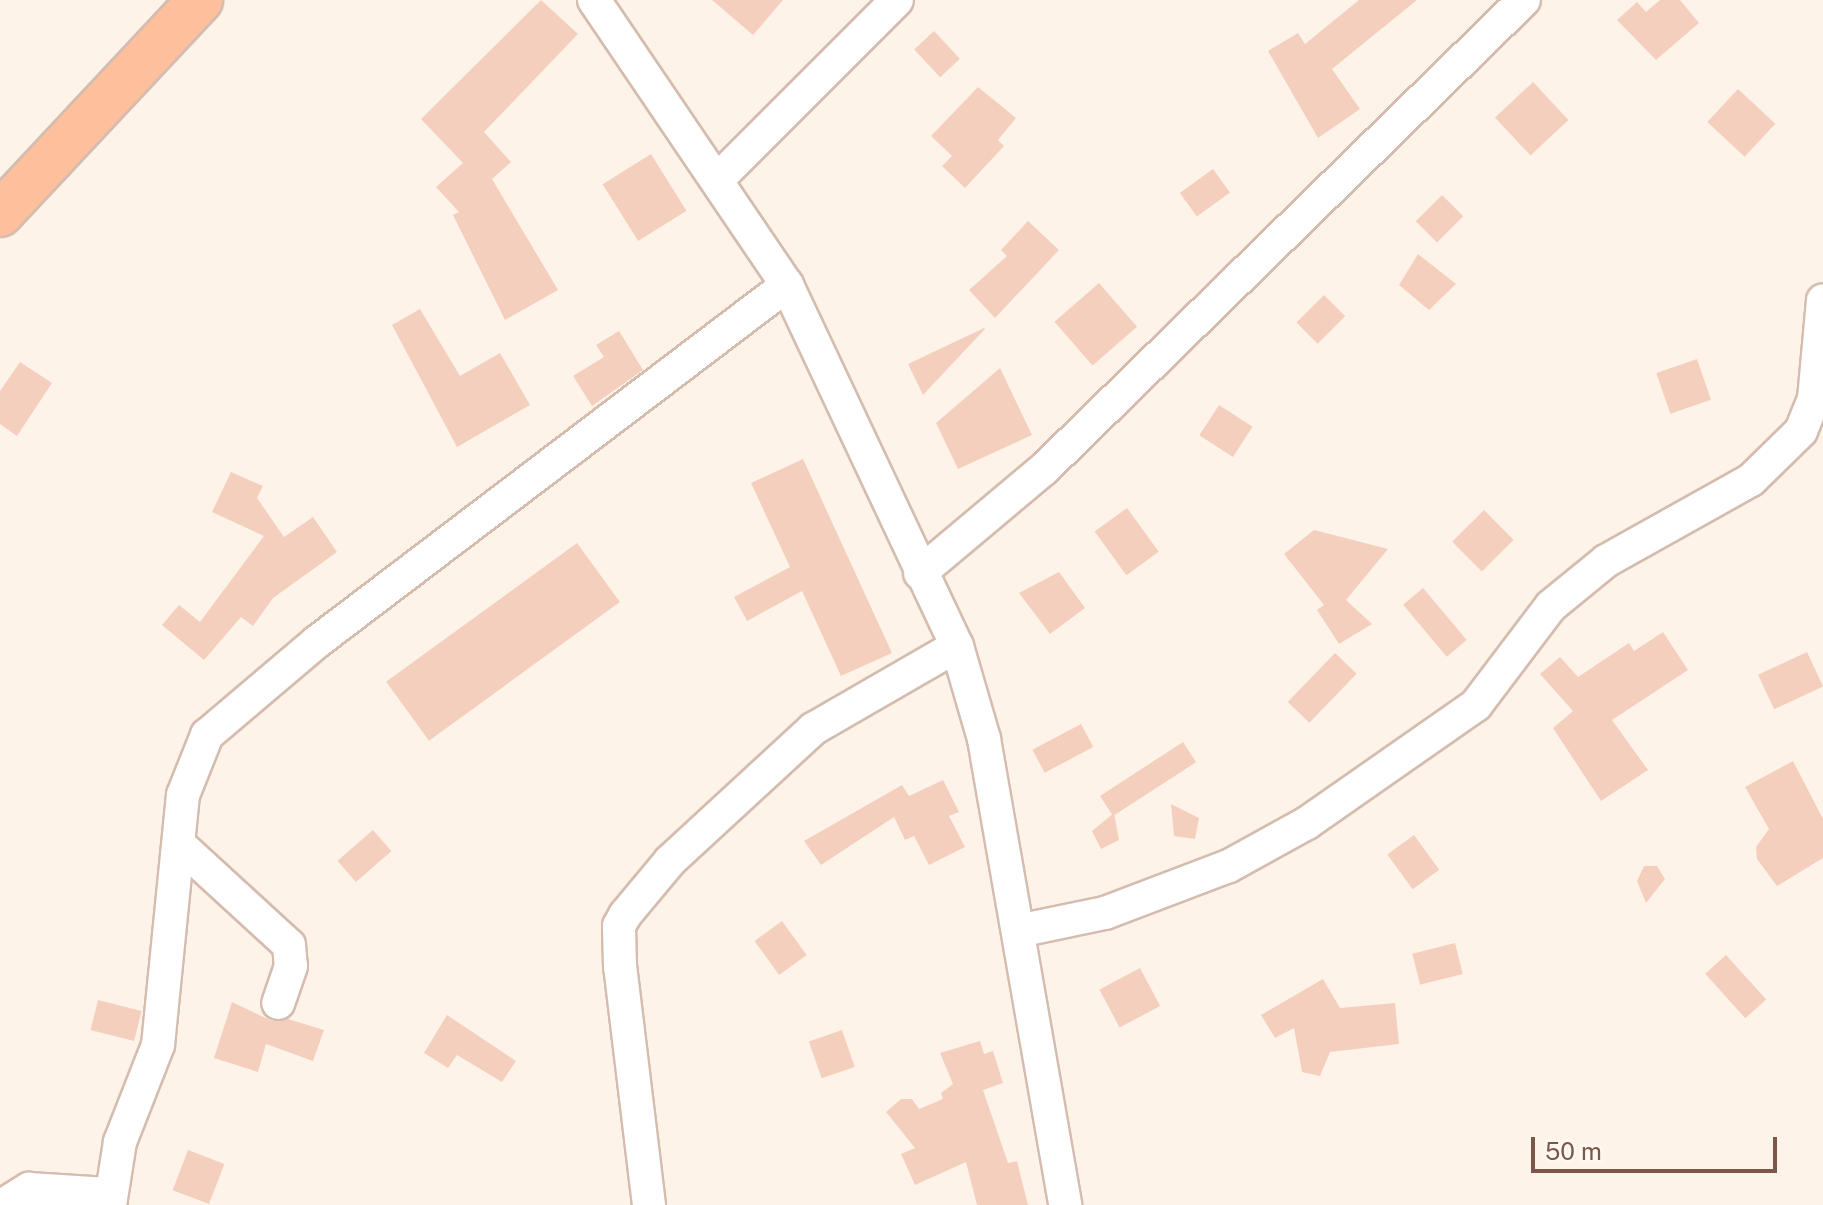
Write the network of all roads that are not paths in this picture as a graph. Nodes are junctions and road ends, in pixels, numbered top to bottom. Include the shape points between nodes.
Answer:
1 (200, 0) edge
2 (594, 0) edge
3 (897, 0) edge
4 (1524, 0) edge
5 (718, 179) junction
6 (0, 214) edge
7 (787, 285) junction
8 (1823, 300) edge
9 (920, 573) junction
10 (957, 646) junction
11 (182, 847) junction
12 (1018, 931) junction
13 (278, 1003) dead end
14 (109, 1200) edge
15 (3, 1205) edge
16 (649, 1205) edge
17 (1065, 1205) edge

1 - 6 highway
2 - 5 street
3 - 5 street
4 - 9 street via 1044,469
5 - 7 street
7 - 9 street
7 - 11 street via 251,693 207,735 190,766
8 - 12 street via 1814,399 1801,431 1751,480 1606,561 1551,606 1476,705 1307,823 1229,866 1105,913
9 - 10 street
10 - 12 street via 984,739
10 - 16 street via 813,729 670,861 625,915 619,926 620,967
11 - 13 street via 289,945 291,966
11 - 14 street via 173,875 158,1045 120,1142
12 - 17 street
14 - 15 street via 29,1189

